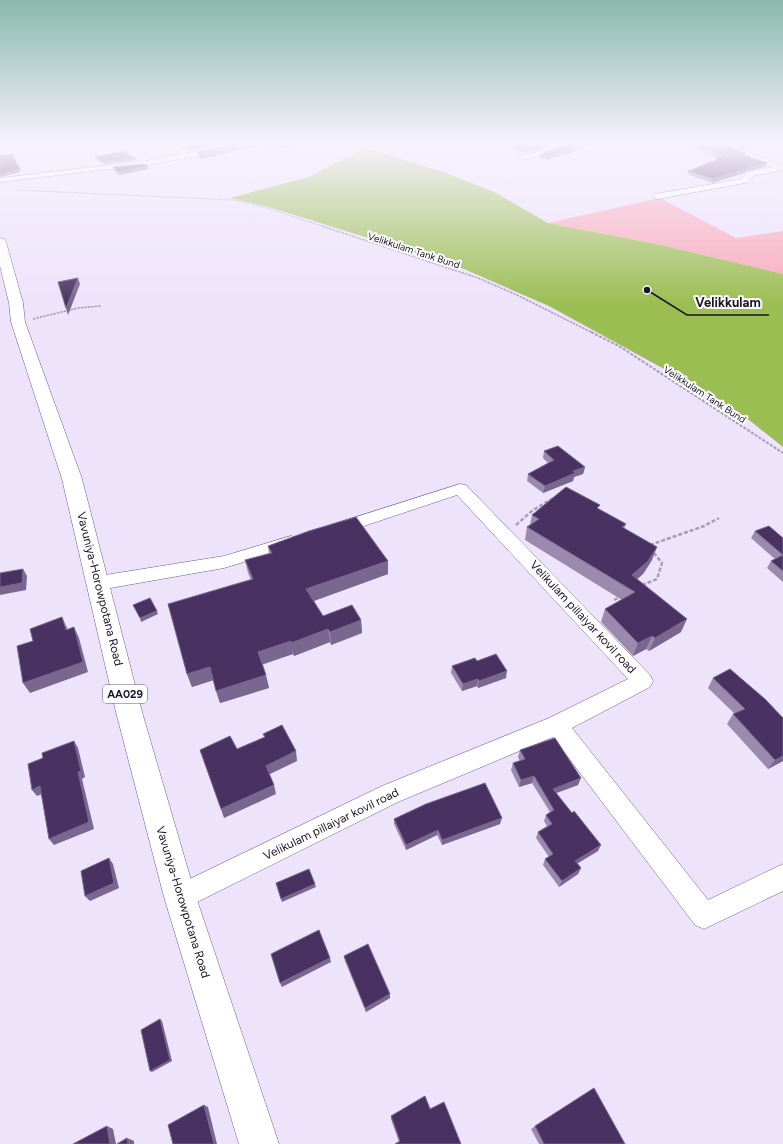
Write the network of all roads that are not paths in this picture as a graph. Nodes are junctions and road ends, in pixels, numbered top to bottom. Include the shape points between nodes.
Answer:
1 (0, 242) edge
2 (99, 583) junction
3 (557, 724) junction
4 (783, 878) edge
5 (180, 897) junction
6 (258, 1144) edge

1 - 2 highway, Vavuniya-Horowpotana Road / AA029 via 16,303 18,322 72,479
2 - 3 street, Velikulam pillaiyar kovil road via 224,562 460,489 643,681
2 - 5 highway, Vavuniya-Horowpotana Road / AA029 via 129,712
3 - 4 street via 704,916
3 - 5 street, Velikulam pillaiyar kovil road via 390,794
5 - 6 highway, Vavuniya-Horowpotana Road / AA029

